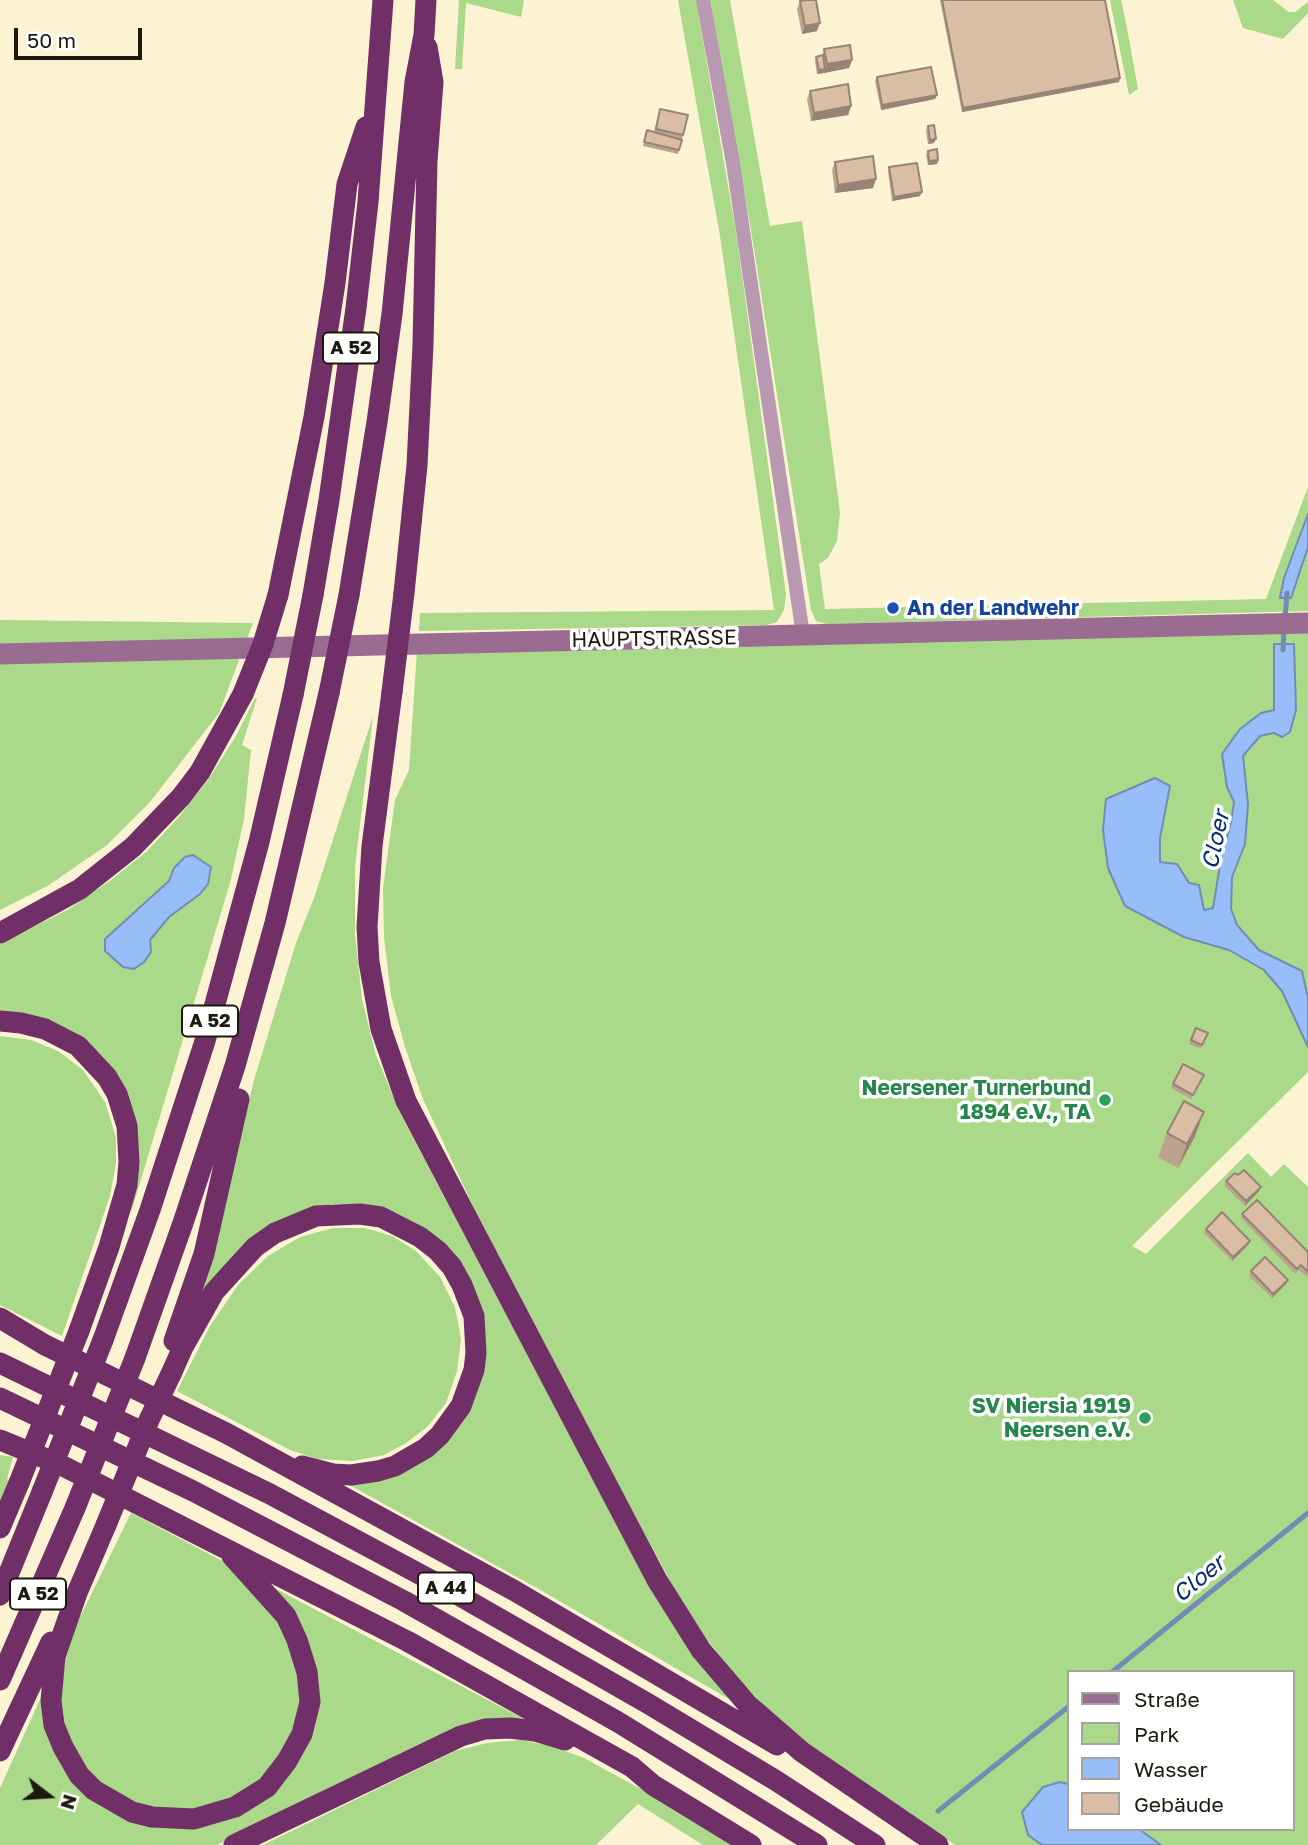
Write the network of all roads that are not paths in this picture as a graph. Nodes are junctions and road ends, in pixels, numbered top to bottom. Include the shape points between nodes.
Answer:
1 (383, 0) edge
2 (426, 0) edge
3 (703, 0) edge
4 (425, 35) junction
5 (376, 99) junction
6 (1308, 623) edge
7 (803, 635) junction
8 (0, 654) edge
9 (80, 889) junction
10 (0, 918) edge
11 (0, 933) edge
12 (0, 1021) edge
13 (248, 1021) junction
14 (0, 1318) edge
15 (0, 1329) edge
16 (45, 1345) junction
17 (0, 1363) edge
18 (167, 1372) junction
19 (0, 1398) edge
20 (0, 1413) edge
21 (226, 1433) junction
22 (0, 1440) edge
23 (91, 1442) junction
24 (0, 1528) edge
25 (224, 1546) junction
26 (77, 1593) junction
27 (0, 1595) edge
28 (0, 1680) edge
29 (0, 1751) edge
30 (844, 1783) junction
31 (653, 1785) junction
32 (234, 1845) edge
33 (751, 1845) edge
34 (817, 1845) edge
35 (875, 1845) edge
36 (938, 1845) edge

1 - 5 highway, A 52
2 - 4 highway, A 52
3 - 7 street via 733,163
4 - 13 highway, A 52, bridge via 415,82 381,395 349,595 293,850
4 - 30 highway, bridge via 433,82 424,345 404,593 372,846 367,927 376,1007 392,1066 422,1133 678,1617 748,1705
5 - 9 highway, bridge via 347,184 314,417 278,595 263,644 215,747 181,797 133,847
5 - 27 highway, A 52, bridge via 354,322 331,486 293,695 256,855 205,1041 150,1210
6 - 7 street, HAUPTSTRASSE
7 - 8 street, HAUPTSTRASSE
9 - 10 highway
9 - 11 highway
12 - 24 highway, bridge via 45,1029 78,1046 107,1077 127,1126 130,1162 113,1236
13 - 18 highway via 247,1071 204,1254
13 - 28 highway, A 52, bridge via 135,1358
14 - 16 highway
15 - 16 highway
16 - 21 highway
17 - 35 highway, A 44 via 204,1461 453,1592 647,1703
18 - 21 highway via 234,1267 255,1247 316,1216 381,1217 420,1237 452,1268 469,1300 477,1353 461,1406 426,1448 378,1471 333,1474
18 - 26 highway, bridge
19 - 23 highway, A 44
20 - 23 highway via 33,1428
21 - 30 highway via 544,1608
22 - 25 highway via 59,1464
23 - 34 highway, A 44 via 274,1532 479,1643
25 - 26 highway via 286,1616 307,1672 310,1702 302,1734 287,1761 267,1787 235,1807 194,1819 152,1817 111,1802 79,1776 54,1725 51,1701 55,1656
25 - 31 highway via 450,1665 632,1767
26 - 29 highway
30 - 36 highway
31 - 32 highway via 555,1736 510,1728 485,1730 438,1745
31 - 33 highway

